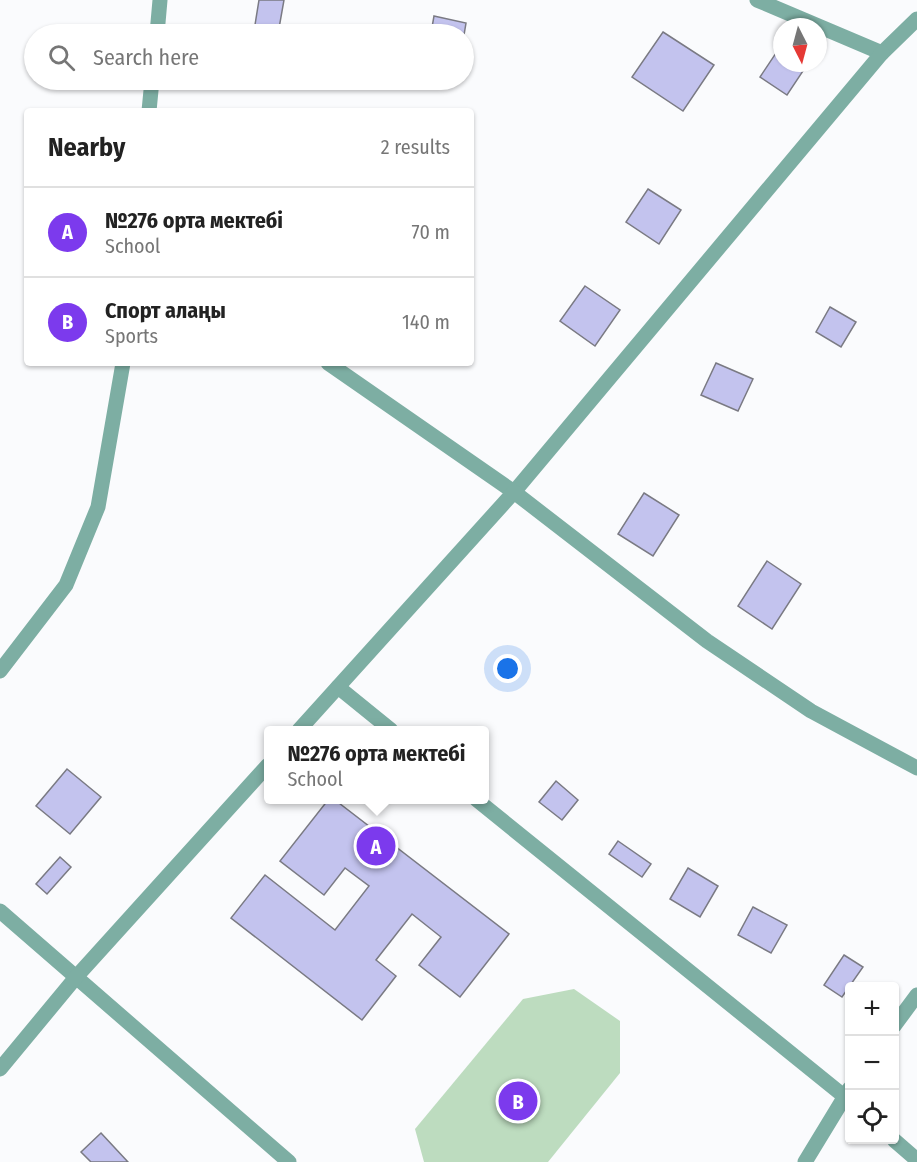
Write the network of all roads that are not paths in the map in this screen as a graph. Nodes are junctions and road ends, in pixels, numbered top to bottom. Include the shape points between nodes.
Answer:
1 (160, 0) edge
2 (757, 0) edge
3 (917, 19) edge
4 (158, 24) edge
5 (882, 54) junction
6 (151, 90) edge
7 (149, 108) edge
8 (122, 366) edge
9 (332, 366) edge
10 (514, 492) junction
11 (0, 671) edge
12 (338, 687) junction
13 (303, 726) edge
14 (386, 726) edge
15 (917, 768) edge
16 (264, 769) edge
17 (482, 804) edge
18 (0, 911) edge
19 (77, 976) junction
20 (917, 995) edge
21 (899, 1019) edge
22 (0, 1069) edge
23 (845, 1093) edge
24 (845, 1100) edge
25 (899, 1144) edge
26 (917, 1160) edge
27 (289, 1162) edge
28 (806, 1162) edge

1 - 4 street
2 - 5 street
3 - 5 street
5 - 10 street
6 - 7 street
8 - 11 street via 98,507 66,585
9 - 10 street
10 - 12 street
10 - 15 street via 707,641 811,711
12 - 13 street
12 - 14 street
16 - 19 street
17 - 23 street
18 - 19 street
19 - 22 street
19 - 27 street
20 - 21 street
24 - 28 street
25 - 26 street

